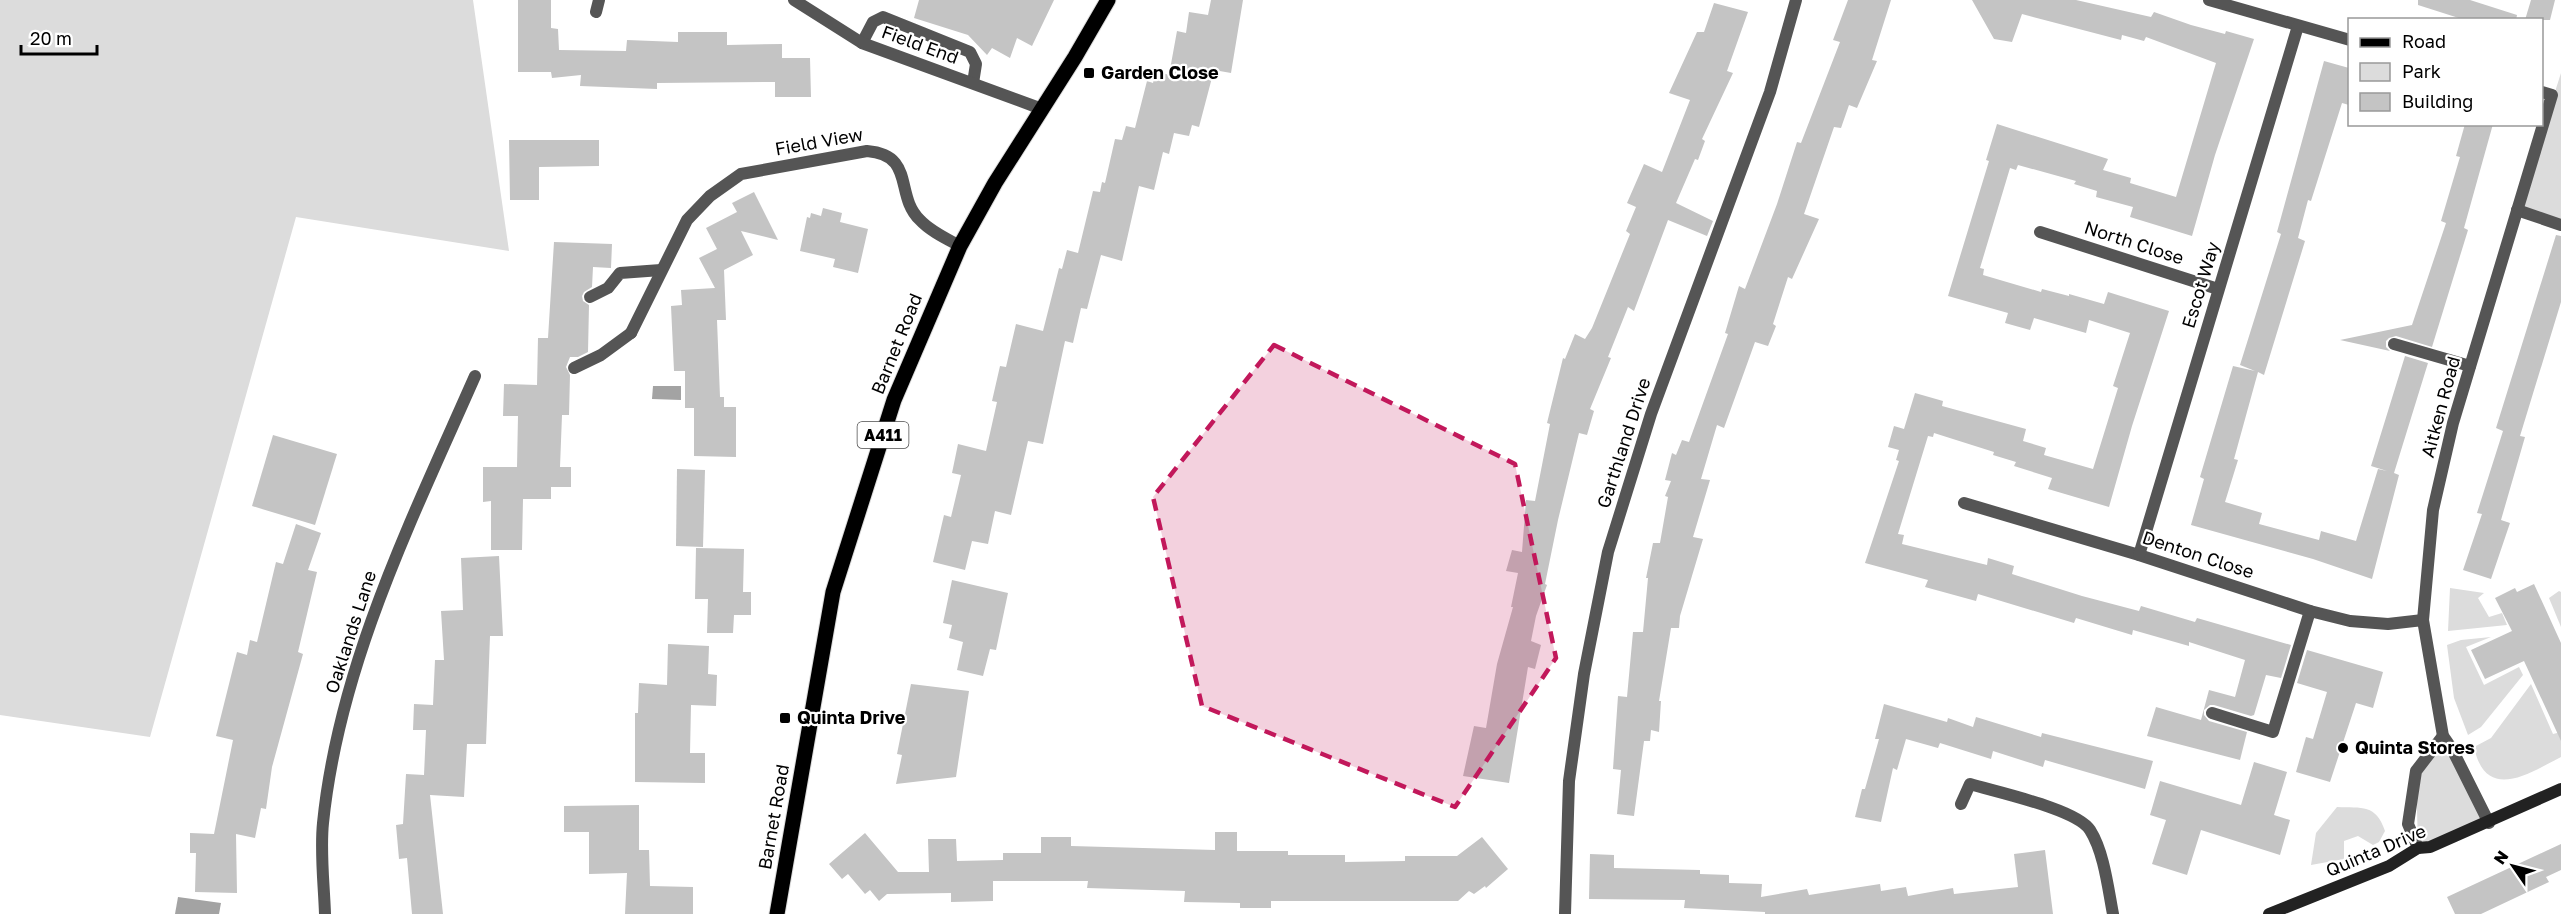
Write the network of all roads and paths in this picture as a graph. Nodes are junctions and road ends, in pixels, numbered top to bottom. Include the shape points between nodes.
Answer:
1 (794, 0) edge
2 (1108, 0) edge
3 (1796, 0) edge
4 (2209, 0) edge
5 (2298, 26) junction
6 (2348, 40) edge
7 (862, 43) junction
8 (973, 83) junction
9 (2547, 93) edge
10 (1042, 109) junction
11 (2543, 109) edge
12 (2539, 126) edge
13 (2517, 210) junction
14 (2561, 225) edge
15 (2040, 232) dead end
16 (960, 246) junction
17 (661, 270) junction
18 (2218, 289) junction
19 (590, 297) dead end
20 (2394, 344) dead end
21 (2470, 366) junction
22 (574, 368) dead end
23 (475, 376) dead end
24 (1964, 504) dead end
25 (2139, 555) junction
26 (2310, 611) junction
27 (2423, 620) junction
28 (2212, 713) dead end
29 (2443, 736) junction
30 (2561, 789) edge
31 (1961, 804) dead end
32 (2489, 823) junction
33 (2418, 848) junction
34 (325, 914) edge
35 (777, 914) edge
36 (1565, 914) edge
37 (2113, 914) edge
38 (2269, 914) edge

1 - 7 street, Field End
2 - 10 main road, Barnet Road / A411
3 - 36 street, Garthland Drive via 1770,93 1651,414 1608,552 1584,674 1569,781
4 - 5 street
5 - 6 street
5 - 18 street, Escot Way
7 - 8 street, Field End
7 - 8 street via 873,22 883,16 970,52 976,64
8 - 10 street, Field End
9 - 11 street, Aitken Road
10 - 16 main road, Barnet Road / A411
12 - 13 street, Aitken Road
13 - 14 street
13 - 21 street, Aitken Road
15 - 18 street, North Close
16 - 17 street, Field View via 919,220 893,159 883,152 867,151 741,174 710,196 687,220
16 - 35 main road, Barnet Road / A411 via 894,400 833,592
17 - 19 street via 620,273 608,288
17 - 22 street via 631,333 601,355
18 - 25 street, Escot Way
20 - 21 street
21 - 27 street, Aitken Road via 2433,510
23 - 34 street, Oaklands Lane via 385,579 349,692 332,757 323,825
24 - 25 street, Denton Close
25 - 26 street, Denton Close
26 - 27 street, Denton Close via 2350,621 2388,624
26 - 28 street via 2273,732
27 - 29 street, Aitken Road
29 - 32 street, Aitken Road
29 - 33 street via 2416,771 2409,824
30 - 32 street, Quinta Drive
31 - 37 street via 1970,784 2076,818 2089,828 2104,867
32 - 33 street, Quinta Drive via 2430,847
33 - 38 street, Quinta Drive via 2389,866

